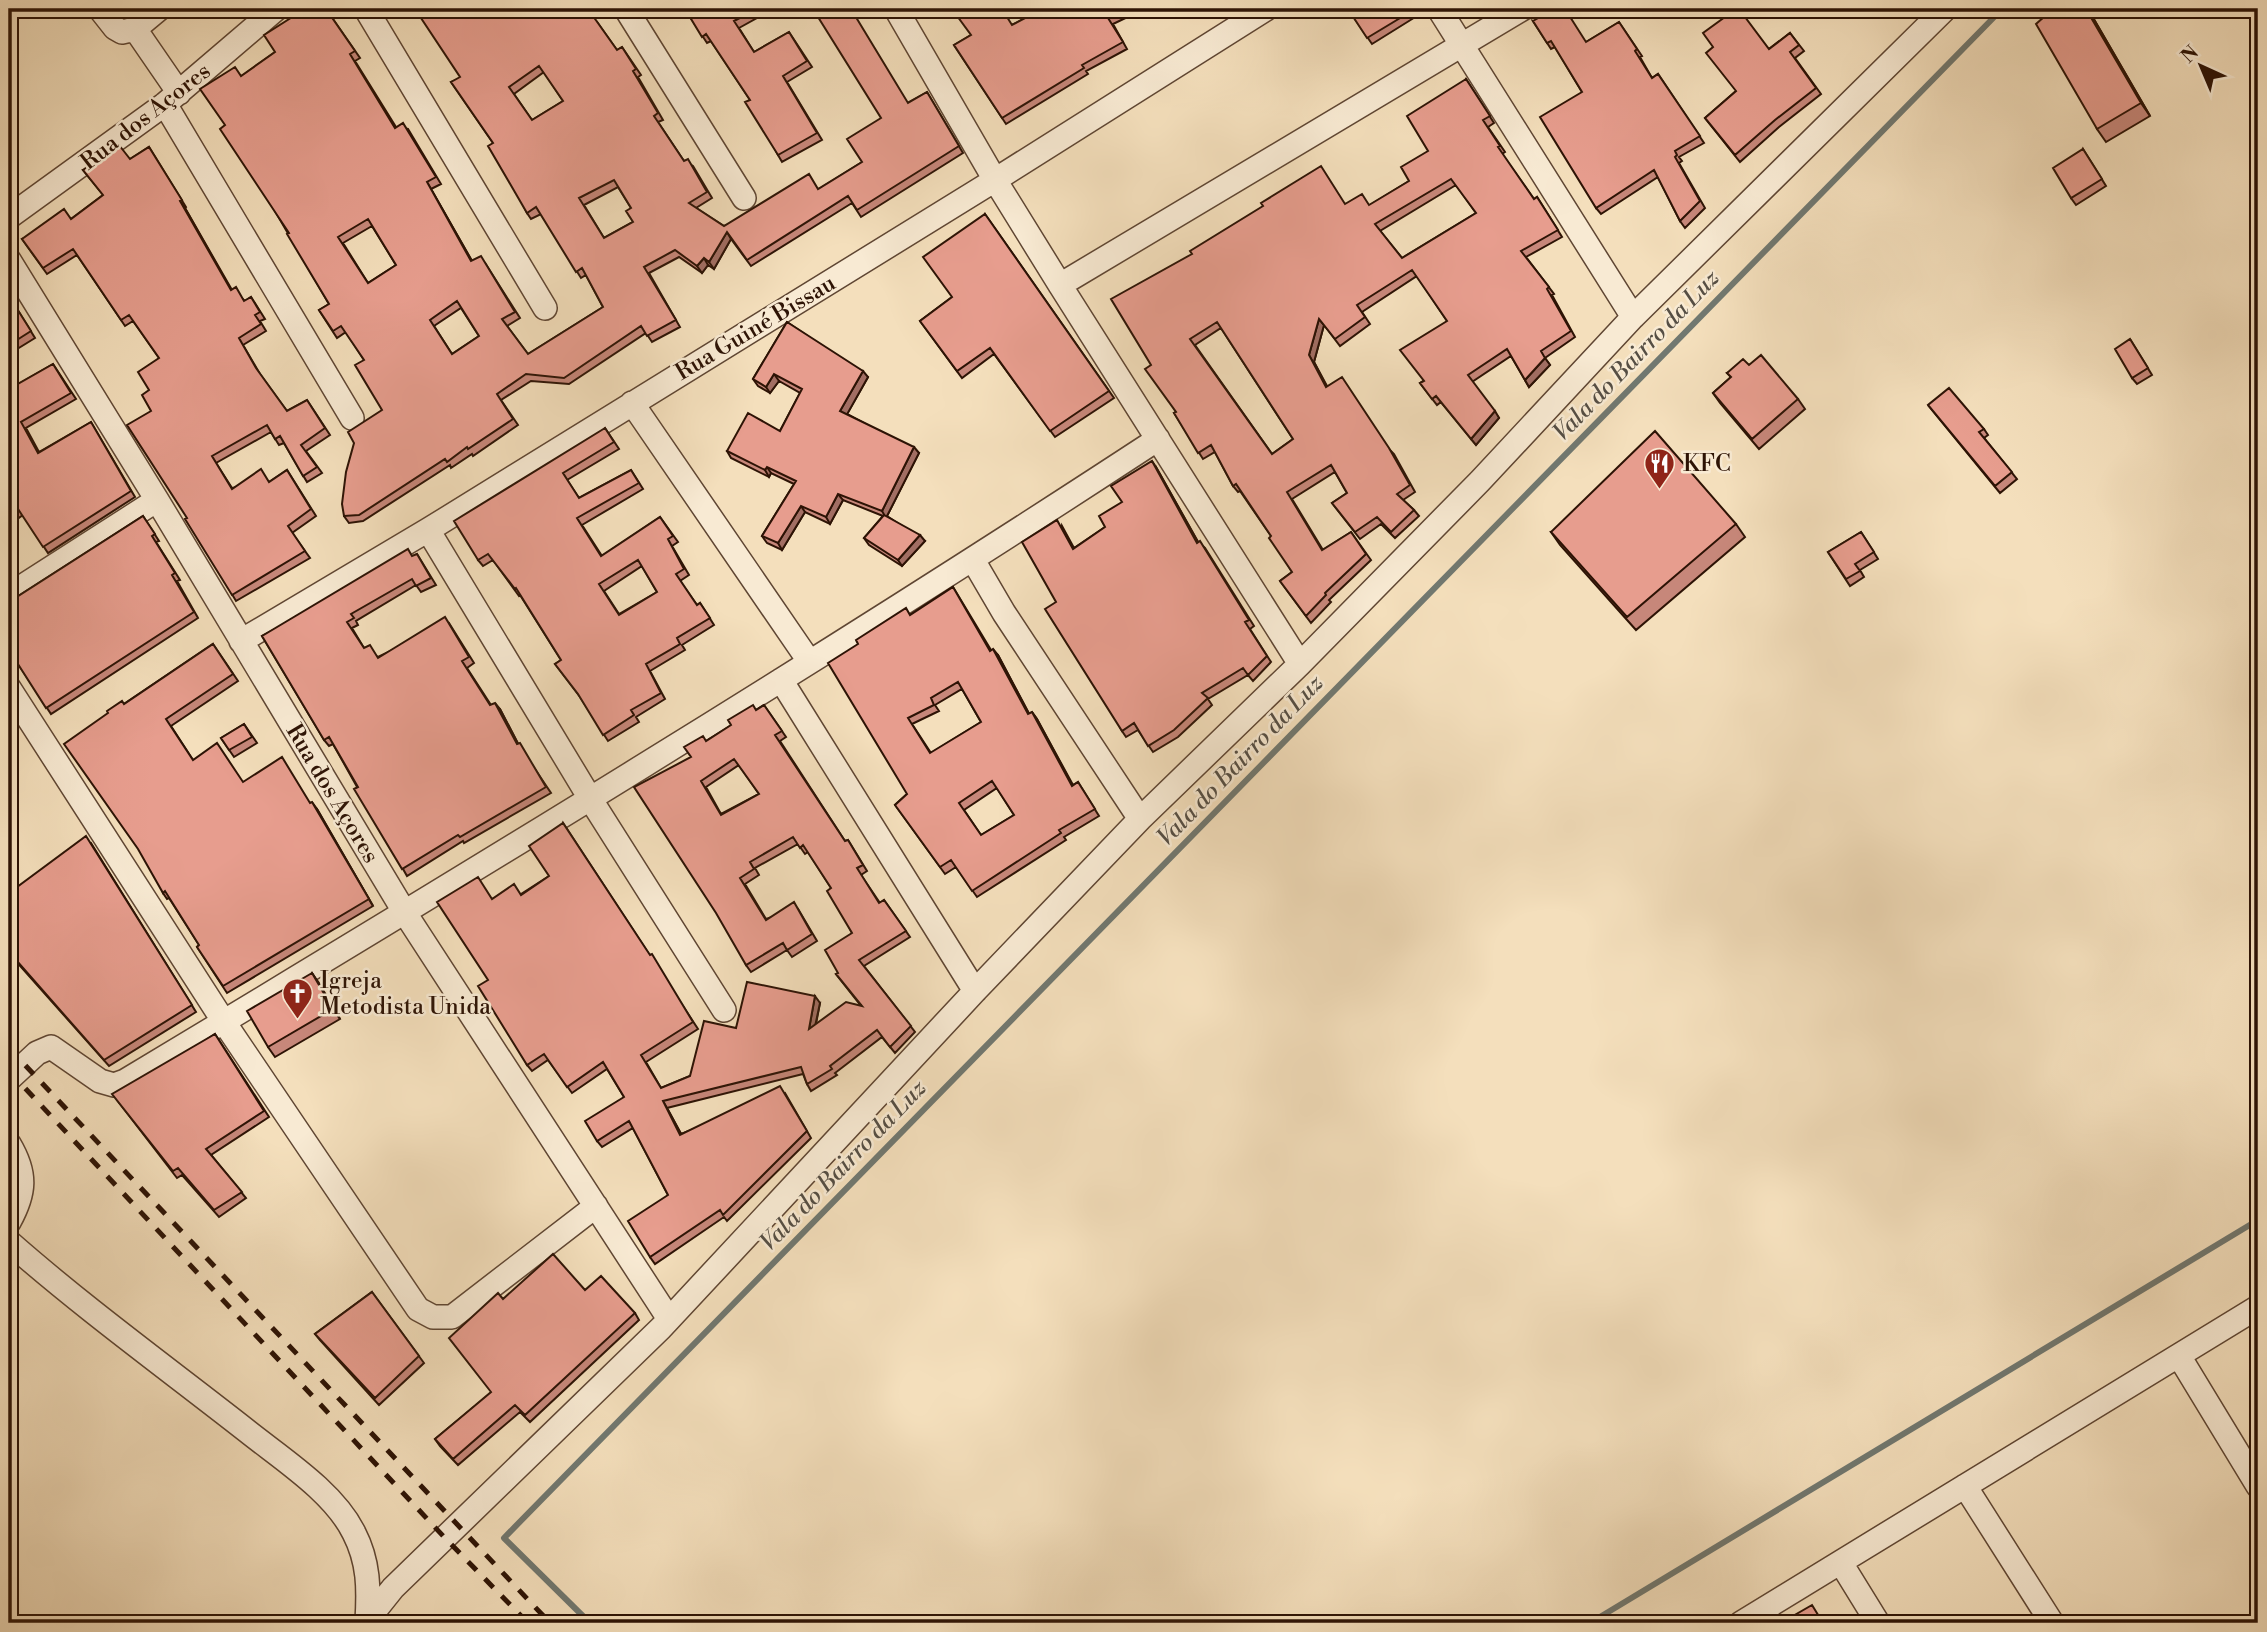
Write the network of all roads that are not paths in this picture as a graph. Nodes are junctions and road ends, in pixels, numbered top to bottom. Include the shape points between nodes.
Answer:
1 (100, 9) edge
2 (159, 9) edge
3 (276, 9) edge
4 (366, 9) edge
5 (626, 9) edge
6 (896, 9) edge
7 (1266, 9) edge
8 (1439, 9) edge
9 (1522, 9) edge
10 (1945, 9) edge
11 (135, 29) junction
12 (1462, 46) junction
13 (172, 99) junction
14 (995, 180) junction
15 (744, 198) dead end
16 (9, 217) edge
17 (9, 260) edge
18 (1060, 285) junction
19 (545, 309) dead end
20 (1633, 317) junction
21 (632, 402) junction
22 (352, 418) dead end
23 (1158, 439) junction
24 (157, 500) junction
25 (428, 530) junction
26 (973, 560) junction
27 (9, 595) edge
28 (241, 641) junction
29 (809, 662) junction
30 (1300, 664) junction
31 (782, 680) junction
32 (9, 688) edge
33 (591, 800) junction
34 (1140, 818) junction
35 (405, 913) junction
36 (975, 991) junction
37 (724, 1010) dead end
38 (224, 1022) junction
39 (9, 1079) edge
40 (9, 1144) edge
41 (596, 1206) junction
42 (9, 1222) edge
43 (9, 1242) edge
44 (2258, 1307) edge
45 (669, 1319) junction
46 (2179, 1356) junction
47 (1965, 1486) junction
48 (2258, 1486) edge
49 (1841, 1563) junction
50 (366, 1622) edge
51 (1741, 1623) edge
52 (1878, 1623) edge
53 (2052, 1623) edge

1 - 11 street via 122,32
2 - 11 street
3 - 13 street, Rua dos Açores
4 - 19 street
5 - 15 street
6 - 14 street
7 - 14 street, Rua Guiné Bissau
8 - 12 street
9 - 12 street
10 - 20 street
11 - 13 street
12 - 18 street
12 - 20 street
13 - 16 street, Rua dos Açores
13 - 22 street
14 - 18 street
14 - 21 street, Rua Guiné Bissau
17 - 24 street, Rua dos Açores
18 - 23 street
20 - 30 street
21 - 25 street, Rua Guiné Bissau
21 - 29 street
23 - 26 street
23 - 30 street
24 - 27 street
24 - 28 street, Rua dos Açores
25 - 28 street, Rua Guiné Bissau
25 - 33 street
26 - 29 street
26 - 34 street
28 - 35 street, Rua dos Açores
29 - 31 street
30 - 34 street
31 - 33 street
31 - 36 street
32 - 38 street
33 - 35 street
33 - 37 street
34 - 36 street
35 - 38 street
35 - 41 street, Rua dos Açores
36 - 45 street
38 - 39 street via 114,1085 100,1081 51,1047
38 - 41 street via 405,1291 418,1309 433,1317 452,1317
40 - 42 street via 22,1171 19,1206
41 - 45 street, Rua dos Açores
43 - 50 street via 340,1510 365,1560 369,1585
44 - 46 street
45 - 50 street via 393,1588
46 - 47 street
46 - 48 street
47 - 49 street
47 - 53 street
49 - 51 street
49 - 52 street

